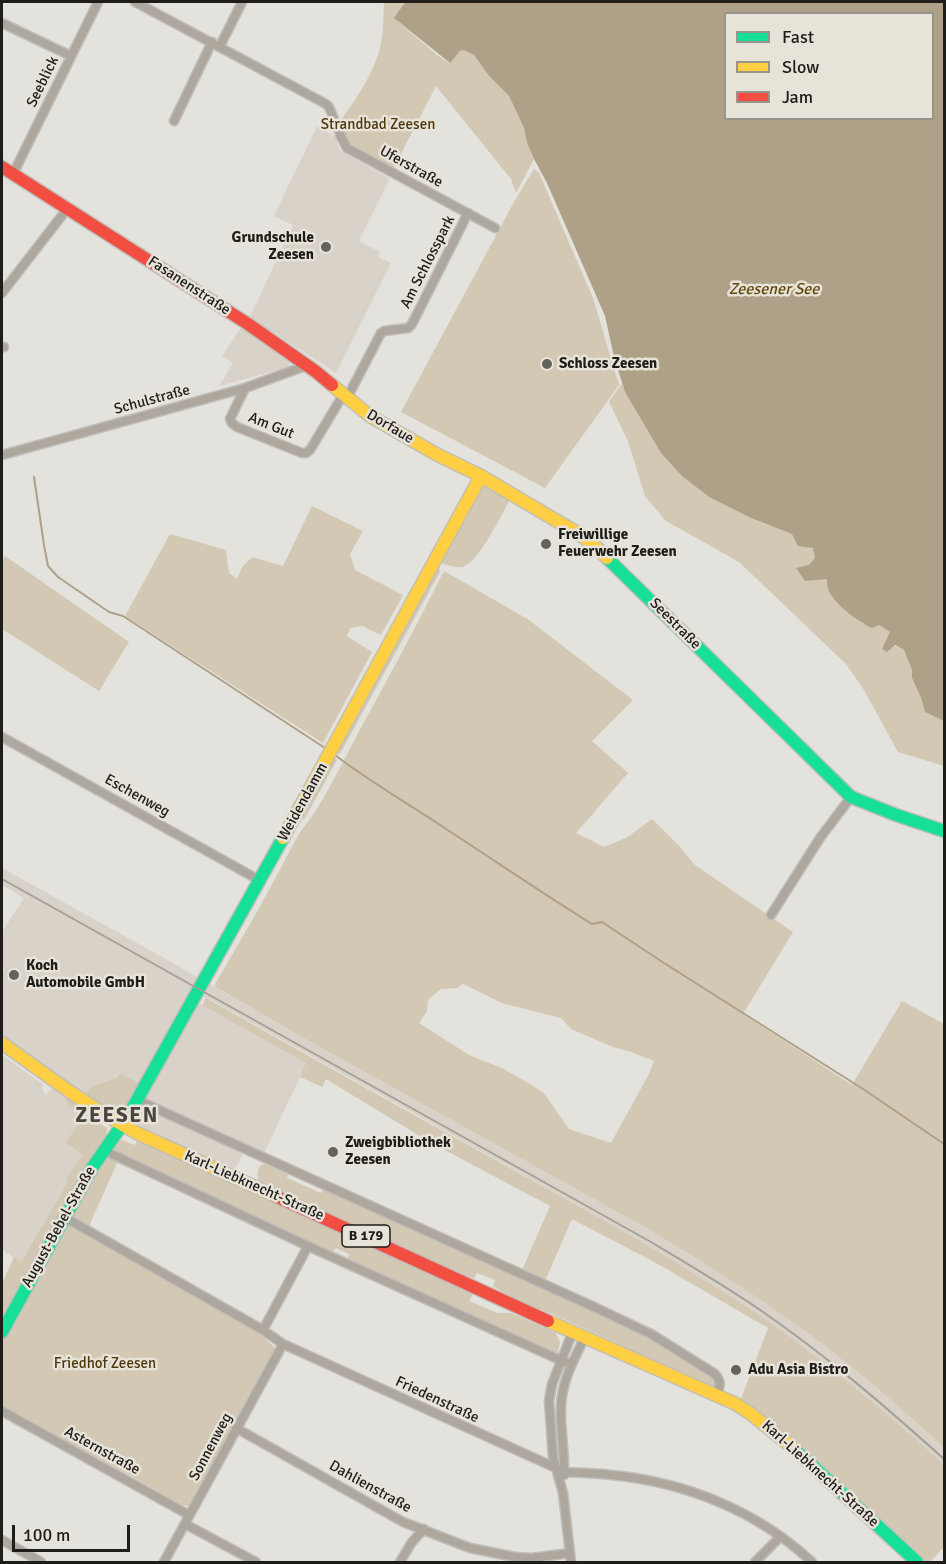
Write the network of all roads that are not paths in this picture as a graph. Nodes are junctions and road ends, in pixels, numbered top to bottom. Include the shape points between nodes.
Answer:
1 (98, 2) edge
2 (135, 2) edge
3 (242, 2) edge
4 (2, 23) edge
5 (216, 44) junction
6 (71, 56) junction
7 (174, 121) dead end
8 (7, 170) edge
9 (68, 209) junction
10 (468, 213) junction
11 (495, 228) dead end
12 (2, 293) edge
13 (308, 365) junction
14 (245, 388) junction
15 (345, 396) junction
16 (2, 455) edge
17 (481, 476) junction
18 (2, 737) edge
19 (851, 797) junction
20 (945, 831) edge
21 (259, 880) junction
22 (771, 915) dead end
23 (2, 1043) edge
24 (137, 1100) junction
25 (122, 1125) junction
26 (103, 1150) junction
27 (64, 1217) junction
28 (308, 1246) junction
29 (263, 1330) junction
30 (573, 1331) junction
31 (2, 1332) edge
32 (585, 1337) junction
33 (283, 1344) junction
34 (560, 1360) junction
35 (571, 1364) junction
36 (716, 1396) junction
37 (2, 1411) edge
38 (236, 1428) junction
39 (561, 1471) junction
40 (187, 1519) junction
41 (424, 1529) junction
42 (780, 1537) junction
43 (2, 1540) edge
44 (570, 1553) junction
45 (41, 1563) edge
46 (164, 1563) edge
47 (256, 1563) edge
48 (400, 1563) edge
49 (571, 1563) edge
50 (755, 1563) edge
51 (812, 1563) edge
52 (917, 1563) edge

1 - 6 street, Seeblick
2 - 5 street, Uferstraße
3 - 5 street
4 - 6 street
5 - 7 street
5 - 10 street, Uferstraße via 329,106 347,148
6 - 8 street, Seeblick
8 - 9 street, Fasanenstraße
9 - 12 street
9 - 13 street, Fasanenstraße
10 - 11 street, Uferstraße
10 - 15 street, Am Schlosspark via 412,324 381,333
13 - 14 street, Schulstraße
13 - 15 street, Dorfaue
14 - 15 street, Am Gut via 230,419 232,423 302,453 310,450
14 - 16 street, Schulstraße
15 - 17 street, Dorfaue via 385,425
17 - 19 street, Seestraße via 595,546
17 - 21 street, Weidendamm
18 - 21 street, Eschenweg
19 - 20 street, Seestraße
19 - 22 street
21 - 24 street, Weidendamm
23 - 25 street, Karl-Liebknecht-Straße / B 179
24 - 25 street, Weidendamm
24 - 36 street, Karl-Liebknecht-Straße via 651,1334 715,1374 721,1385
25 - 26 street, August-Bebel-Straße
25 - 30 street, Karl-Liebknecht-Straße / B 179
26 - 27 street, August-Bebel-Straße
26 - 28 street, Karl-Liebknecht-Straße
27 - 29 street, Friedenstraße
27 - 31 street, August-Bebel-Straße
28 - 29 street
28 - 34 street, Karl-Liebknecht-Straße
29 - 33 street, Friedenstraße
30 - 32 street, Karl-Liebknecht-Straße / B 179
30 - 34 street
32 - 35 street
32 - 36 street, Karl-Liebknecht-Straße / B 179
33 - 38 street, Sonnenweg
33 - 39 street, Friedenstraße
34 - 35 street, Karl-Liebknecht-Straße
34 - 39 street via 549,1401 553,1457
35 - 39 street via 561,1407
36 - 52 street, Karl-Liebknecht-Straße / B 179 via 736,1404 791,1446
37 - 40 street, Asternstraße
38 - 40 street, Sonnenweg
38 - 41 street, Dahlienstraße via 403,1522
39 - 42 street, Friedenstraße via 612,1475 693,1491 737,1510
39 - 44 street
40 - 46 street, Sonnenweg
40 - 47 street, Asternstraße
41 - 44 street, Dahlienstraße via 470,1548 515,1557
41 - 48 street
42 - 50 street
42 - 51 street, Friedenstraße
43 - 45 street
44 - 49 street

